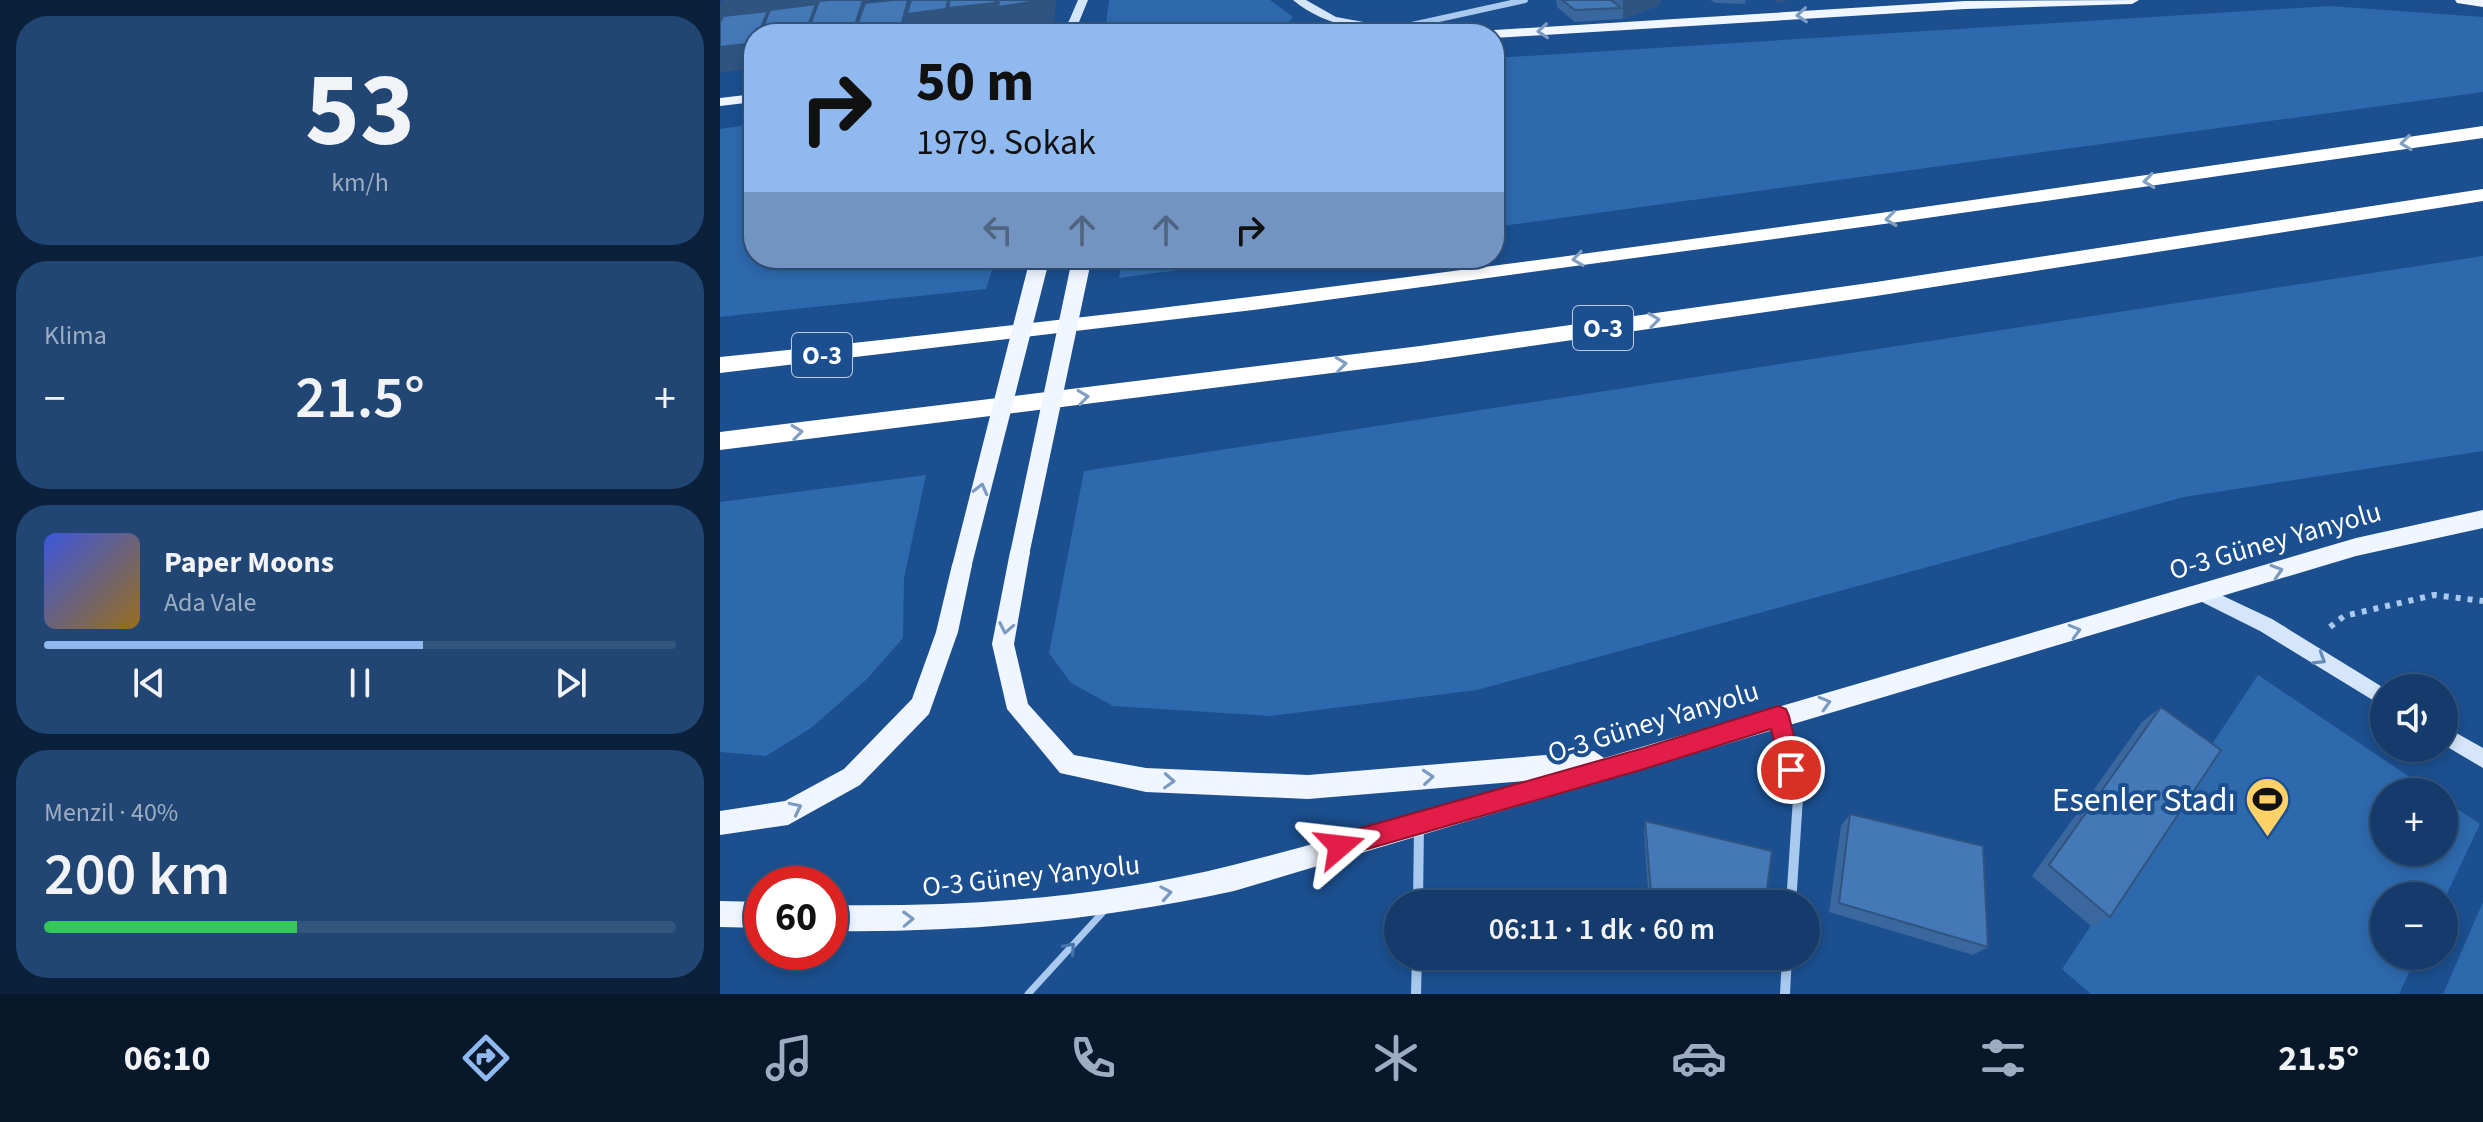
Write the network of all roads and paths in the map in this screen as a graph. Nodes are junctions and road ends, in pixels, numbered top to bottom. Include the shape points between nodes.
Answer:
1 (1083, 0) edge
2 (1298, 0) edge
3 (1525, 0) edge
4 (2132, 0) edge
5 (2462, 0) edge
6 (1962, 2) edge
7 (2483, 3) edge
8 (1072, 24) edge
9 (1352, 24) edge
10 (1420, 24) edge
11 (1504, 33) edge
12 (744, 99) edge
13 (720, 102) edge
14 (2483, 132) edge
15 (2483, 195) edge
16 (1037, 268) edge
17 (1080, 268) edge
18 (720, 365) edge
19 (720, 441) edge
20 (2483, 519) edge
21 (2202, 594) junction
22 (2483, 601) edge
23 (2326, 635) dead end
24 (2370, 689) edge
25 (1778, 716) junction
26 (2458, 744) edge
27 (1644, 759) junction
28 (2483, 759) edge
29 (1419, 822) junction
30 (720, 823) edge
31 (1418, 890) edge
32 (1792, 890) edge
33 (1112, 902) junction
34 (720, 914) edge
35 (744, 915) edge
36 (848, 918) edge
37 (1417, 970) edge
38 (1786, 970) edge
39 (1028, 994) edge
40 (1416, 994) edge
41 (1785, 994) edge

1 - 8 main road
2 - 9 main road
3 - 10 street
4 - 6 main road
5 - 7 main road
6 -> 11 main road
12 - 13 main road
14 -> 18 highway, O-3 via 1938,212 1165,315
19 -> 15 highway, O-3 via 1436,352
30 -> 16 main road, bridge via 788,813 852,777 921,706 947,632
17 -> 27 main road, bridge via 1003,644 1018,709 1068,765 1146,780 1308,787
21 -> 20 main road, O-3 Güney Yanyolu via 2356,547
21 -> 24 main road via 2266,625
25 -> 21 main road, O-3 Güney Yanyolu
22 - 23 path via 2434,595 2344,616
25 - 27 main road, O-3 Güney Yanyolu
25 - 32 street via 1798,798
26 - 28 main road
27 - 29 main road, O-3 Güney Yanyolu
29 - 31 street
33 -> 29 main road, O-3 Güney Yanyolu via 1234,878
36 -> 33 main road, O-3 Güney Yanyolu via 905,920
39 -> 33 lane
34 - 35 main road
37 - 40 street
38 - 41 street

